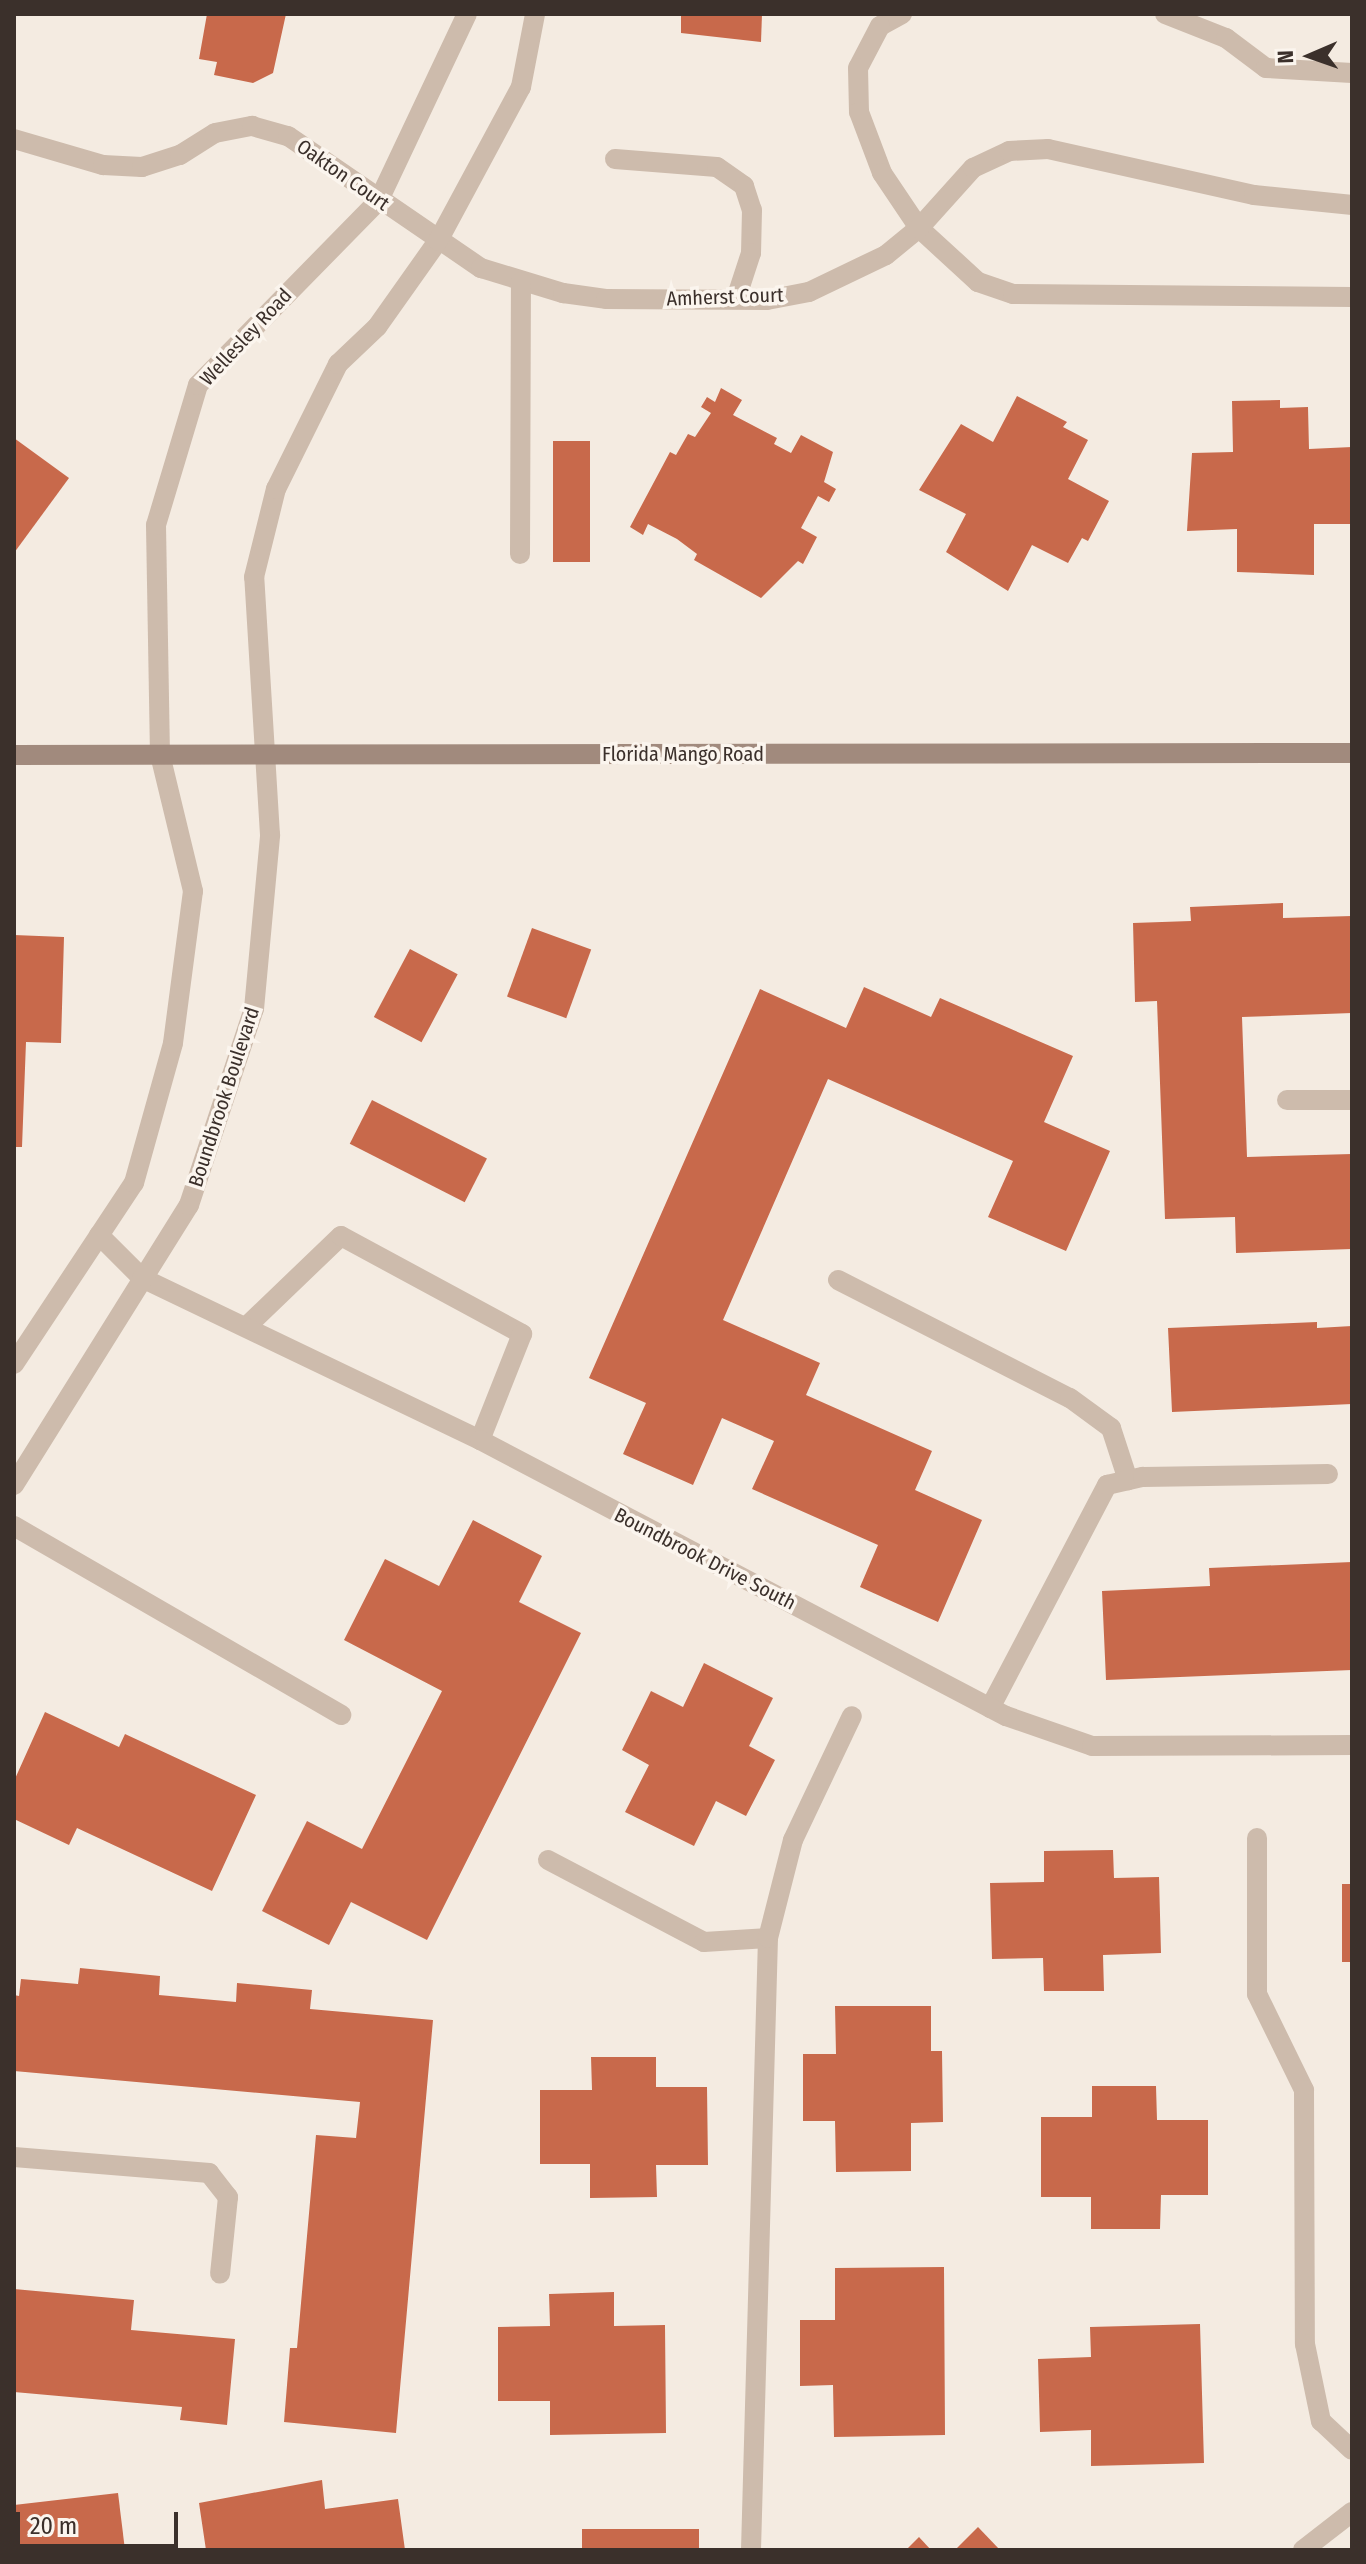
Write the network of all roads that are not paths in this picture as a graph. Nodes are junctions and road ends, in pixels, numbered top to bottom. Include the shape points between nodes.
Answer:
1 (467, 14) edge
2 (535, 14) edge
3 (902, 14) edge
4 (1165, 14) edge
5 (1352, 73) edge
6 (14, 139) edge
7 (615, 159) dead end
8 (379, 200) junction
9 (1352, 205) edge
10 (919, 228) junction
11 (438, 241) junction
12 (521, 282) junction
13 (1352, 297) edge
14 (736, 299) junction
15 (520, 554) dead end
16 (1352, 753) edge
17 (14, 755) edge
18 (160, 755) junction
19 (264, 755) junction
20 (1287, 1100) dead end
21 (1352, 1100) edge
22 (99, 1235) junction
23 (142, 1278) junction
24 (838, 1280) dead end
25 (247, 1326) junction
26 (14, 1364) edge
27 (480, 1440) junction
28 (1328, 1474) dead end
29 (1128, 1480) junction
30 (14, 1485) edge
31 (14, 1526) edge
32 (990, 1708) junction
33 (341, 1715) dead end
34 (852, 1716) dead end
35 (1352, 1745) edge
36 (1257, 1838) dead end
37 (548, 1860) dead end
38 (768, 1938) junction
39 (14, 2157) edge
40 (220, 2274) dead end
41 (1352, 2450) edge
42 (1352, 2512) edge
43 (751, 2550) edge
44 (1303, 2550) edge

1 - 8 street, Wellesley Road
2 - 11 street via 521,87
3 - 10 street via 880,26 858,68 859,112 882,173
4 - 5 street via 1226,38 1266,68
6 - 8 street, Oakton Court via 103,165 142,167 180,155 215,133 252,126 288,136
7 - 14 street via 717,167 744,186 752,210 751,253
8 - 11 street, Oakton Court
8 - 18 street, Wellesley Road via 198,385 156,525
9 - 10 street, Amherst Court via 1254,195 1035,149 1009,151 973,168
10 - 13 street via 978,282 1013,294
10 - 14 street, Amherst Court via 886,255 836,282 767,300
11 - 12 street, Amherst Court via 481,268
11 - 19 street via 377,327 338,364 276,489 254,577
12 - 14 street, Amherst Court via 606,299
12 - 15 street
16 - 19 street, Florida Mango Road
17 - 18 street, Florida Mango Road
18 - 19 street, Florida Mango Road
18 - 22 street via 193,891 173,1043 134,1183
19 - 23 street, Boundbrook Boulevard via 270,835 254,1009 189,1205
20 - 21 street
22 - 23 street, Boundbrook Drive South
22 - 26 street
23 - 25 street, Boundbrook Drive South
23 - 30 street, Boundbrook Boulevard
24 - 29 street via 1070,1398 1111,1428
25 - 27 street, Boundbrook Drive South
25 - 27 street via 341,1236 522,1334
27 - 32 street, Boundbrook Drive South
28 - 29 street
29 - 32 street via 1107,1485
31 - 33 street
32 - 35 street, Boundbrook Drive South via 1092,1746
34 - 38 street via 793,1840
36 - 41 street via 1257,1994 1304,2090 1305,2344 1321,2421
37 - 38 street via 704,1942
38 - 43 street
39 - 40 street via 209,2173 228,2197
42 - 44 street

